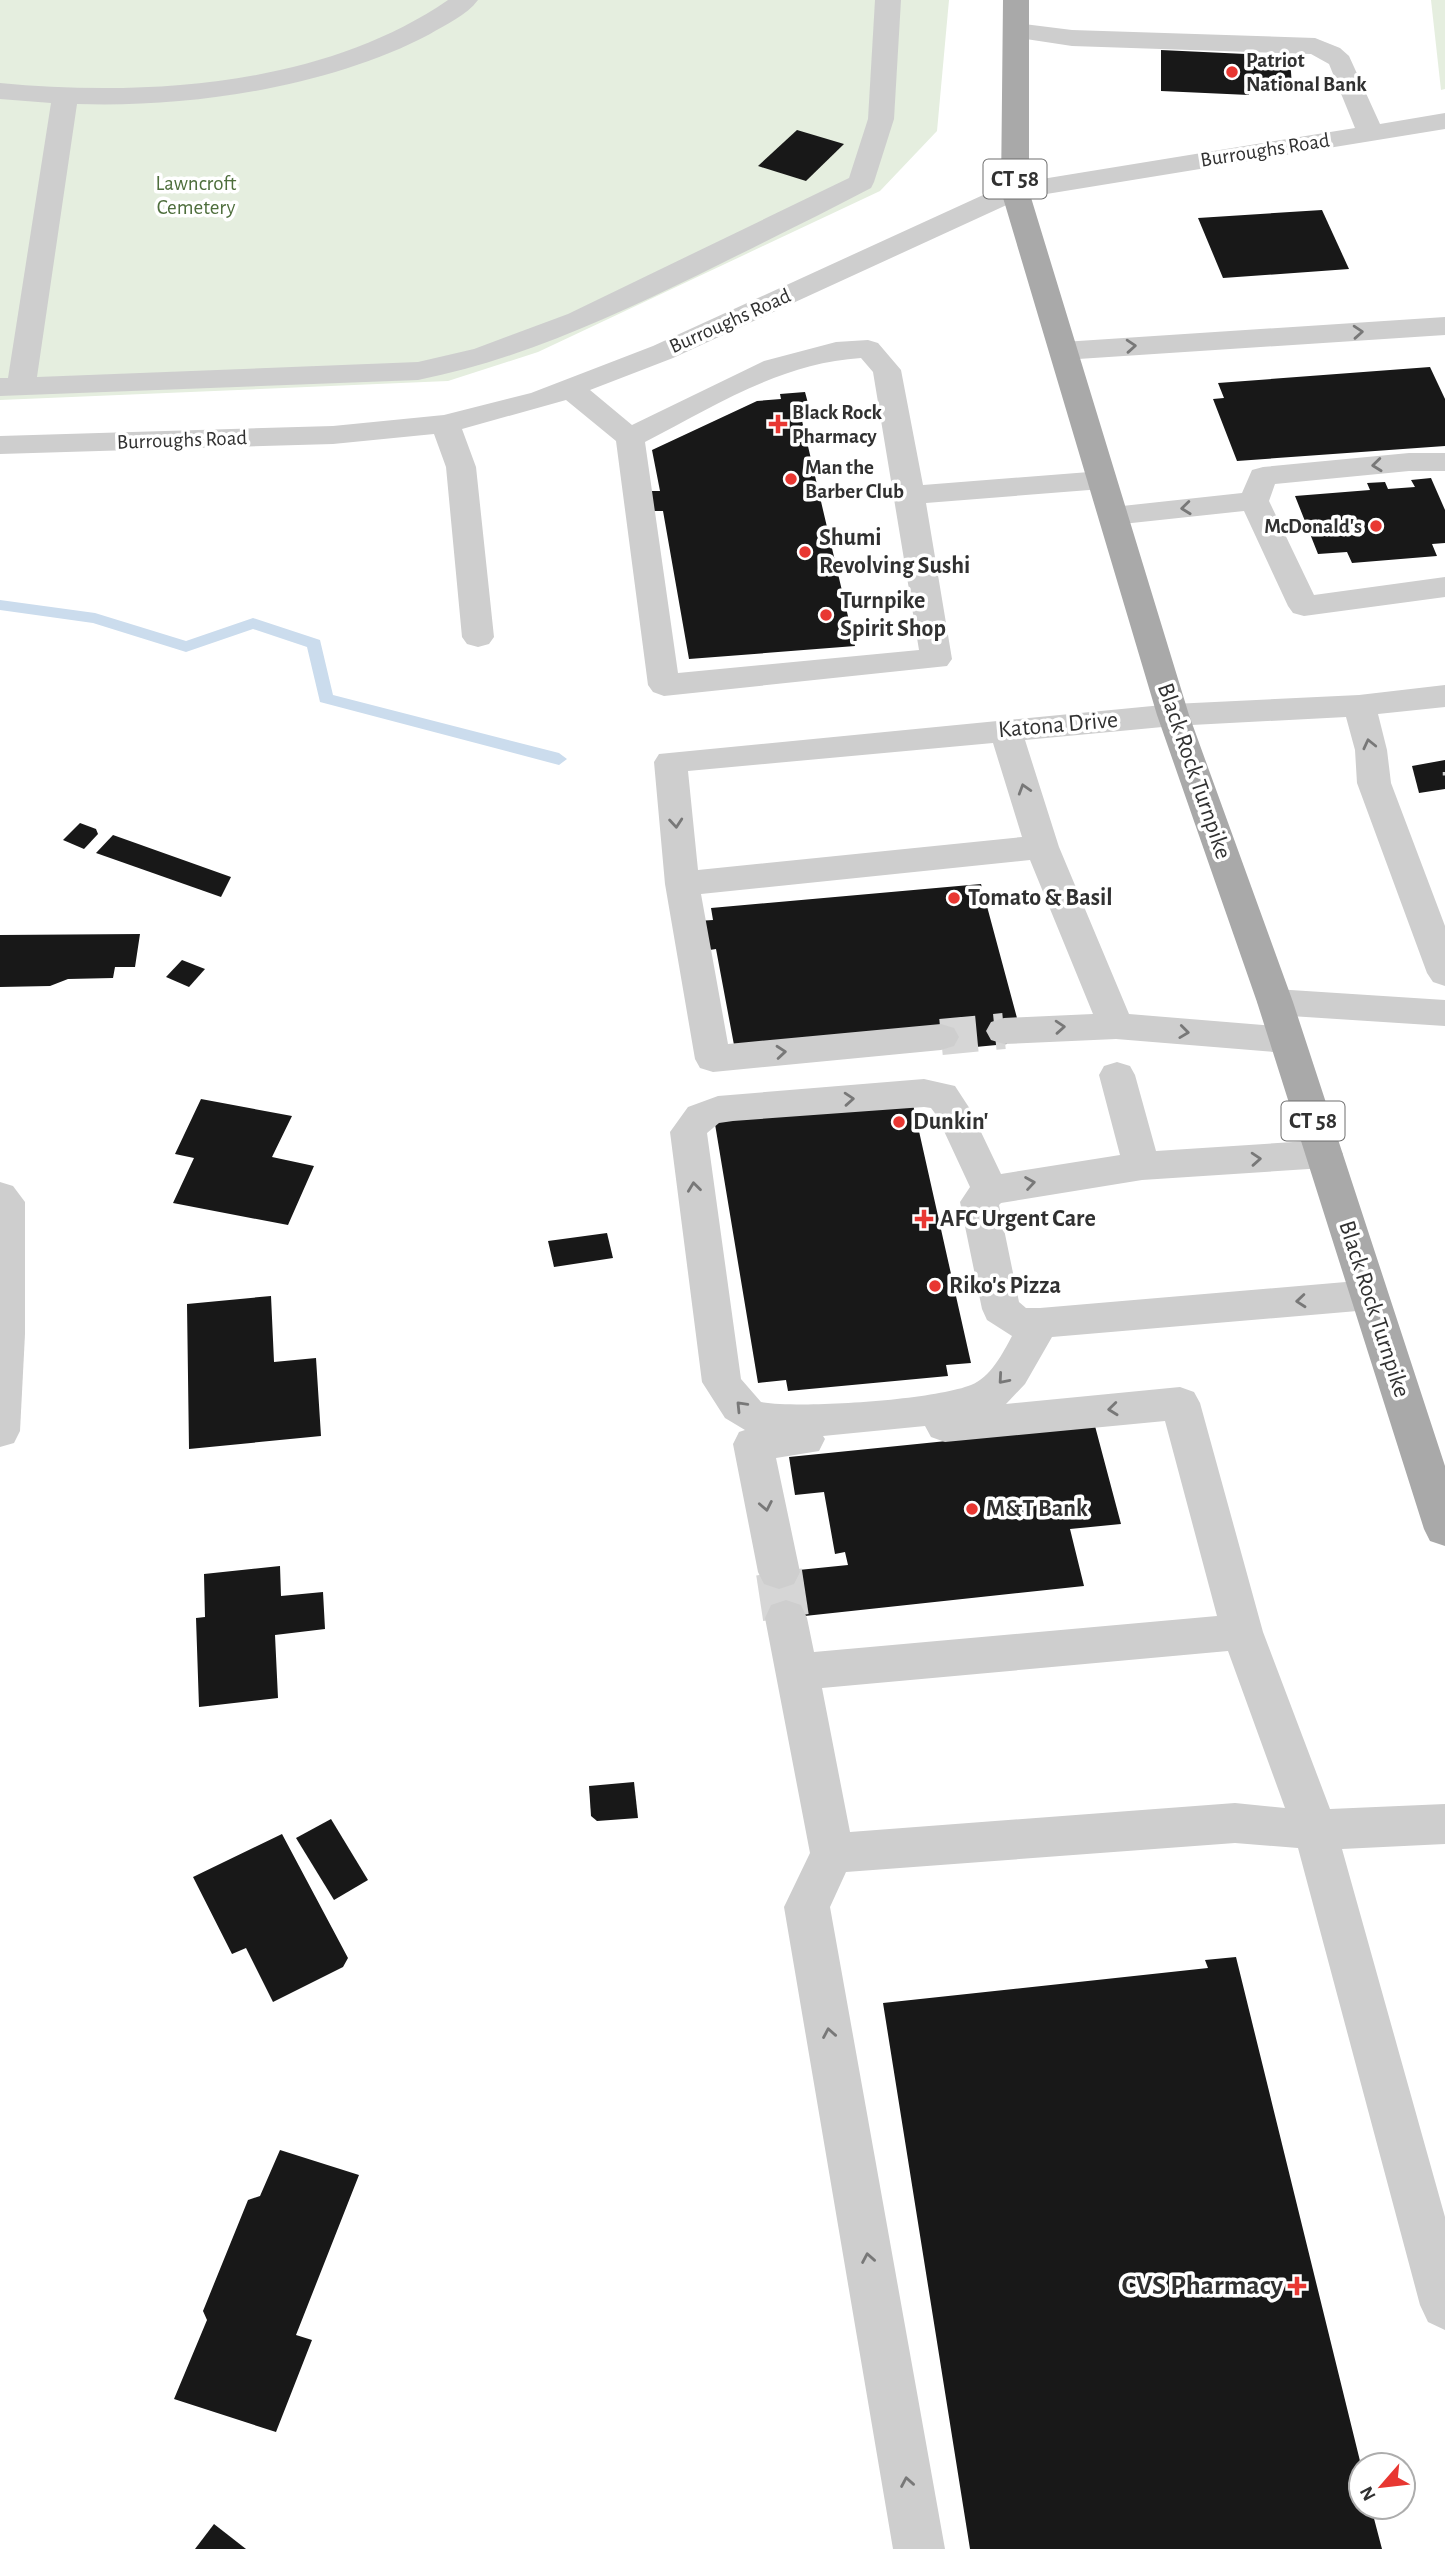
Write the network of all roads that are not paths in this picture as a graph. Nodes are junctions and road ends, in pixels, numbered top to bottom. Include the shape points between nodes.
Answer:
1 (465, 0) edge
2 (888, 0) edge
3 (1016, 0) edge
4 (1016, 31) junction
5 (0, 91) edge
6 (65, 97) junction
7 (1445, 121) edge
8 (1371, 133) junction
9 (1015, 191) junction
10 (1445, 326) edge
11 (1063, 351) junction
12 (11, 387) edge
13 (570, 388) junction
14 (445, 424) junction
15 (630, 438) junction
16 (0, 445) edge
17 (1445, 462) edge
18 (1102, 480) junction
19 (910, 495) junction
20 (1254, 501) junction
21 (1113, 516) junction
22 (1445, 587) edge
23 (478, 637) dead end
24 (1445, 696) edge
25 (1359, 706) junction
26 (1173, 715) junction
27 (1006, 730) junction
28 (1042, 847) junction
29 (682, 884) junction
30 (1445, 973) edge
31 (1275, 1002) junction
32 (1445, 1013) edge
33 (1116, 1026) junction
34 (1004, 1031) tunnel mouth
35 (941, 1037) tunnel mouth
36 (1286, 1040) junction
37 (1117, 1076) dead end
38 (1324, 1154) junction
39 (1142, 1166) junction
40 (990, 1190) junction
41 (0, 1196) edge
42 (1369, 1294) junction
43 (1040, 1323) junction
44 (0, 1431) edge
45 (1445, 1529) edge
46 (779, 1572) tunnel mouth
47 (786, 1618) tunnel mouth
48 (1242, 1632) junction
49 (797, 1672) junction
50 (1445, 1824) edge
51 (1315, 1830) junction
52 (832, 1853) junction
53 (1445, 2305) edge
54 (919, 2549) edge

1 - 6 street via 419,32 365,54 311,68 241,84 125,97
2 - 12 street via 881,119 861,182 551,335 465,364 418,371
3 - 4 main road, Black Rock Turnpike / CT 58
4 - 8 street via 1072,38 1315,46 1340,61
4 - 9 main road, Black Rock Turnpike / CT 58
5 - 6 street
6 - 12 street
7 - 8 street, Burroughs Road
8 - 9 street, Burroughs Road
9 - 11 main road, Black Rock Turnpike / CT 58
9 - 13 street, Burroughs Road via 663,352
11 -> 10 street
11 - 18 main road, Black Rock Turnpike / CT 58
13 - 14 street, Burroughs Road
13 - 15 street
14 - 16 street, Burroughs Road via 333,435
14 - 23 street via 461,467
15 - 19 street via 790,359 836,348 869,349 887,370
15 - 19 street via 664,685 936,659
17 -> 20 street via 1262,476
18 - 19 street
18 - 21 main road, Black Rock Turnpike / CT 58
20 -> 21 street
20 - 22 street via 1304,606
21 - 26 main road, Black Rock Turnpike / CT 58
24 - 25 street, Katona Drive
25 - 26 street, Katona Drive
30 -> 25 street via 1374,783
26 - 27 street, Katona Drive
26 - 31 main road, Black Rock Turnpike / CT 58
28 -> 27 street
27 -> 29 street, Katona Drive via 671,762
28 - 29 street
28 - 33 street
29 -> 35 street via 713,1059
31 - 32 street
31 - 36 main road, Black Rock Turnpike / CT 58
34 -> 33 street
33 -> 36 street
36 - 38 main road, Black Rock Turnpike / CT 58
37 - 39 street
39 -> 38 street
38 - 42 main road, Black Rock Turnpike / CT 58
40 -> 39 street
40 - 43 street via 979,1202 1001,1309 1018,1323
43 -> 40 street via 1004,1380 986,1397 895,1414 775,1422 751,1416 722,1381 688,1132 695,1118 733,1107 924,1093 942,1096
41 - 44 street via 6,1202 6,1216
42 -> 43 street
42 - 45 main road, Black Rock Turnpike / CT 58
48 -> 46 street via 1180,1403 753,1444
47 - 49 street
48 - 49 street
48 - 51 street
49 - 52 street
50 - 51 street
51 - 52 street via 1235,1824
51 - 53 street
54 -> 52 street via 807,1907

